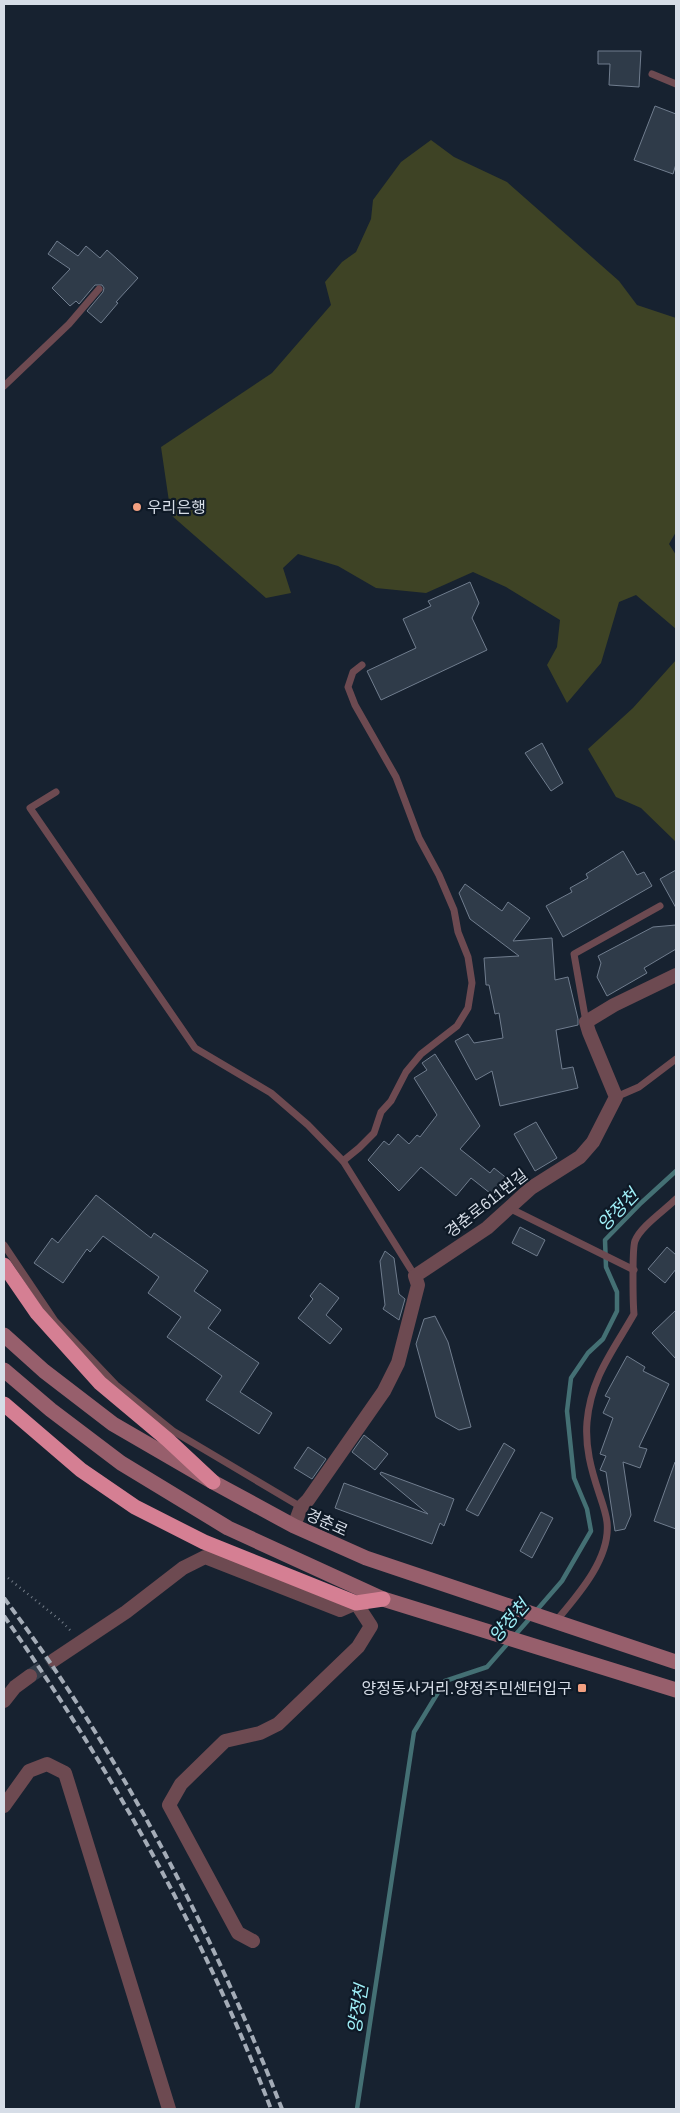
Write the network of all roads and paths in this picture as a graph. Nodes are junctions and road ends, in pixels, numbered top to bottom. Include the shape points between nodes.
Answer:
1 (652, 74) dead end
2 (676, 84) edge
3 (100, 289) dead end
4 (4, 386) edge
5 (362, 665) dead end
6 (56, 792) dead end
7 (660, 906) dead end
8 (676, 975) edge
9 (586, 1022) junction
10 (676, 1059) edge
11 (616, 1097) junction
12 (343, 1161) junction
13 (676, 1200) edge
14 (509, 1208) junction
15 (4, 1245) edge
16 (4, 1265) edge
17 (631, 1269) junction
18 (415, 1276) junction
19 (4, 1336) edge
20 (4, 1370) edge
21 (4, 1404) edge
22 (213, 1482) junction
23 (301, 1507) junction
24 (294, 1526) junction
25 (8, 1578) dead end
26 (383, 1599) junction
27 (356, 1603) junction
28 (551, 1620) junction
29 (81, 1642) junction
30 (54, 1660) tunnel mouth
31 (676, 1662) edge
32 (30, 1676) tunnel mouth
33 (674, 1690) edge
34 (4, 1701) edge
35 (4, 1806) edge
36 (253, 1940) dead end
37 (169, 2109) edge

1 - 2 lane
3 - 4 lane
5 - 12 lane via 353,672 348,687 396,777 419,838 454,910 472,983 468,1008 458,1026 420,1054 381,1112 374,1133
6 - 12 lane via 30,808 196,1048 271,1093
7 - 9 lane via 574,954
8 - 9 street
9 - 11 street
10 - 11 lane via 639,1087
11 - 14 street, 경춘로611번길 via 593,1142 580,1157 531,1188
12 - 18 lane
13 - 17 lane via 640,1232 634,1242
14 - 17 lane
14 - 18 street, 경춘로611번길 via 487,1228
15 - 23 lane via 55,1322 116,1385 173,1431
16 - 22 highway via 37,1313 100,1383
17 - 28 lane via 634,1314 593,1387 587,1422 591,1471 607,1522 604,1554 578,1595
18 - 23 street via 418,1285 398,1363 384,1391
19 - 22 main road, 경춘로 via 113,1424
20 - 26 main road via 121,1462 228,1528
21 - 27 highway via 81,1470 135,1506 221,1549
22 - 24 main road, 경춘로
23 - 24 street
24 - 28 main road, 경춘로 via 366,1558
25 - 29 path via 60,1620
26 - 27 highway
26 - 33 main road
27 - 29 street via 340,1610 206,1557 183,1568
27 - 36 street via 371,1626 358,1647 278,1724 260,1733 225,1741 181,1784 170,1805 238,1933
28 - 31 main road, 경춘로
29 - 30 street
32 - 34 street
35 - 37 street via 29,1771 47,1764 65,1773

